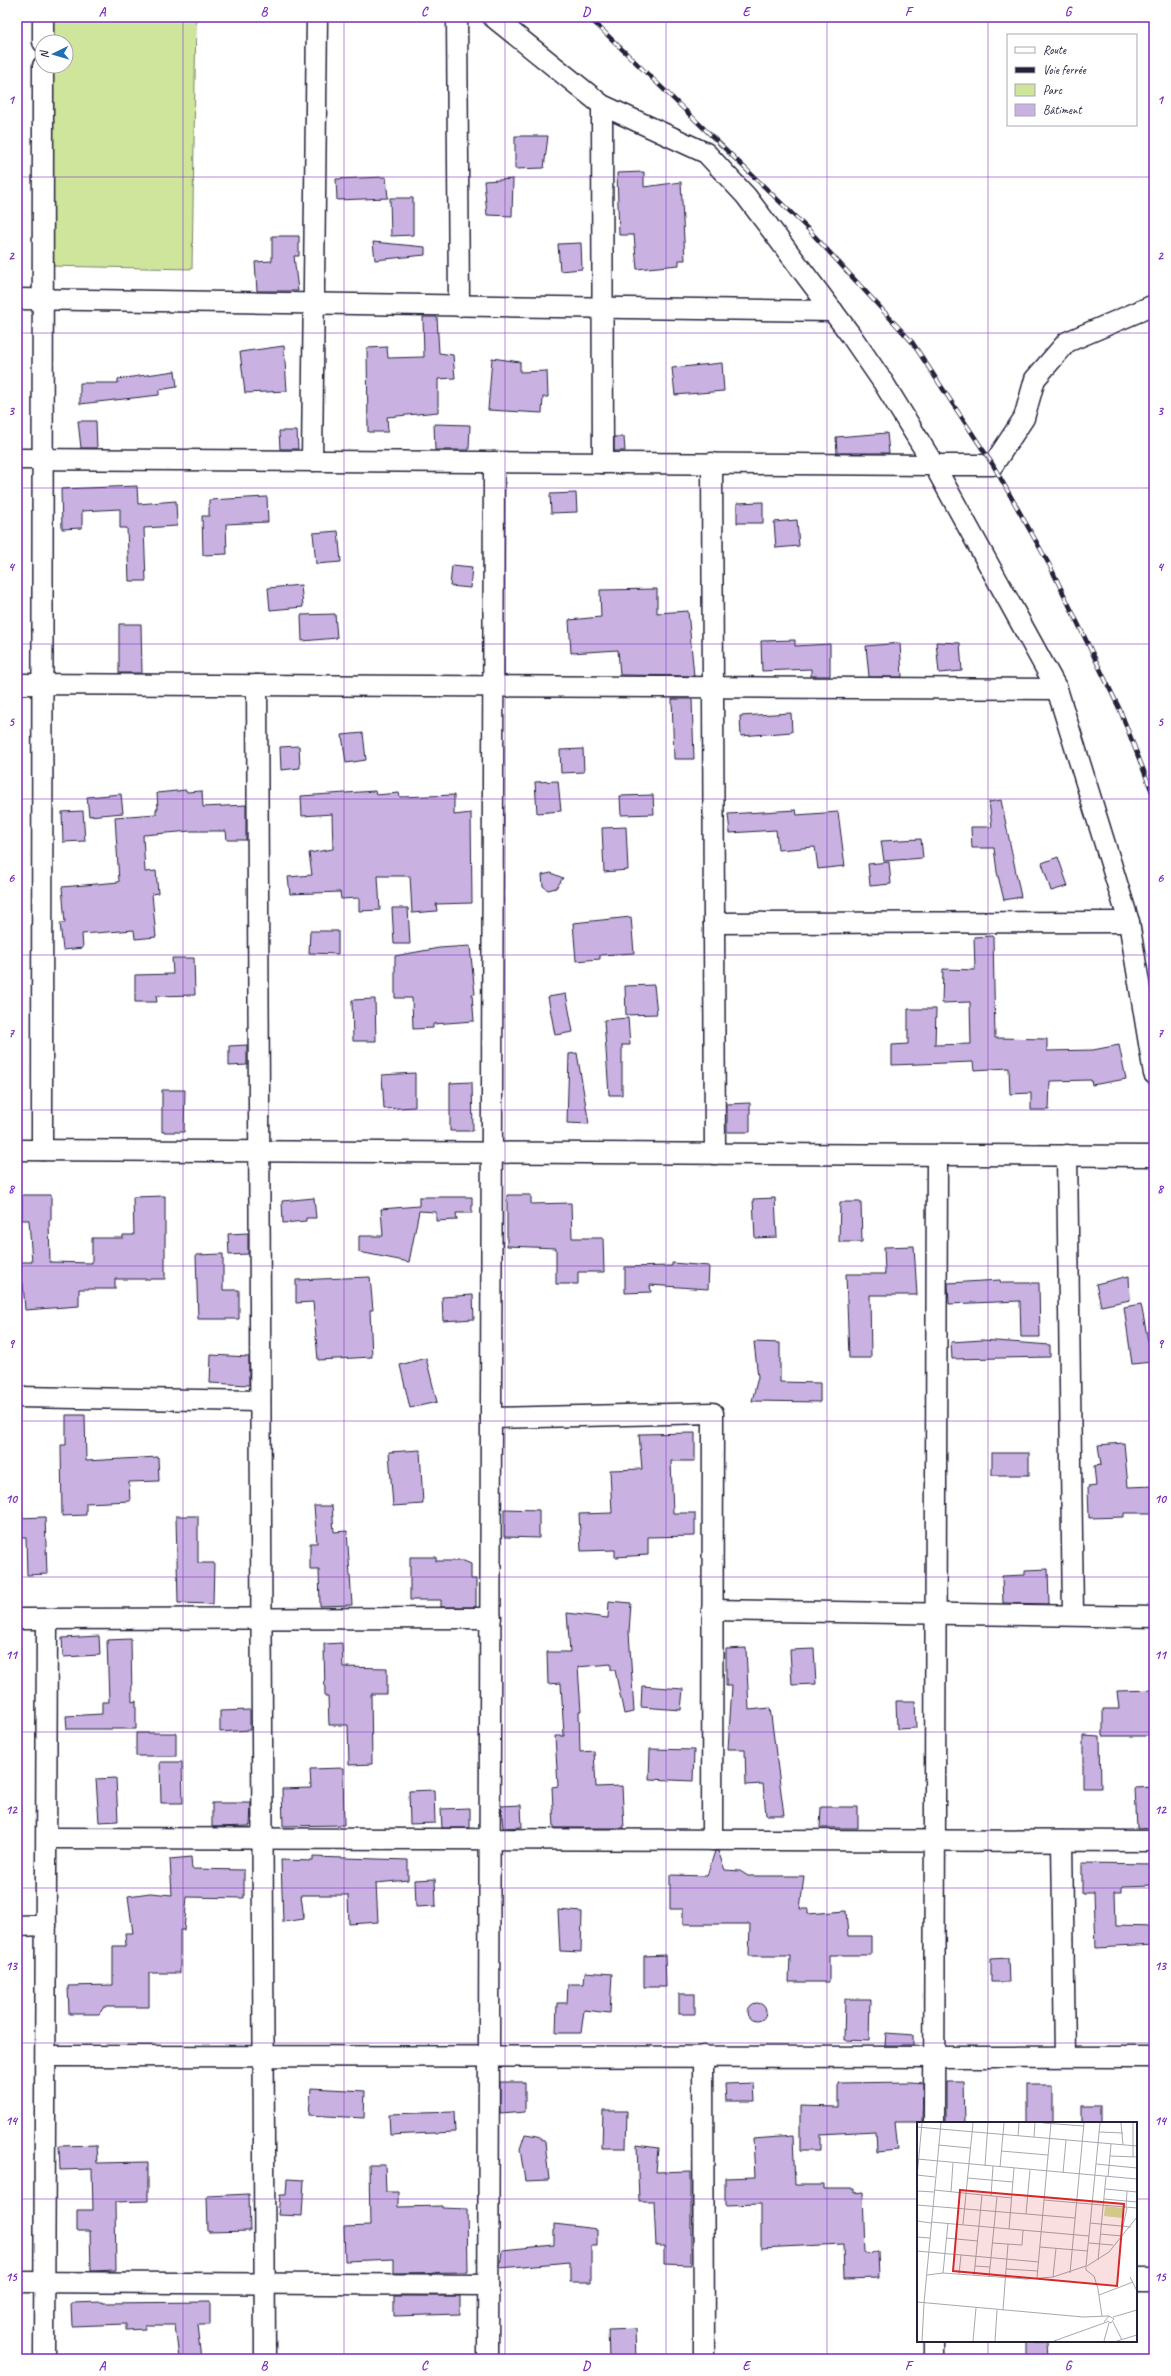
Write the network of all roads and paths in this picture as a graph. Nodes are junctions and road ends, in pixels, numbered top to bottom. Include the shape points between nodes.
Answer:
1 (43, 17) edge
2 (317, 17) edge
3 (456, 17) edge
4 (493, 17) edge
5 (43, 34) edge
6 (43, 74) edge
7 (602, 106) junction
8 (17, 300) edge
9 (43, 300) junction
10 (314, 304) junction
11 (1154, 305) edge
12 (459, 306) junction
13 (602, 308) junction
14 (833, 311) junction
15 (17, 459) edge
16 (43, 459) junction
17 (312, 461) junction
18 (494, 462) junction
19 (603, 462) junction
20 (712, 463) junction
21 (934, 465) junction
22 (17, 684) edge
23 (42, 684) junction
24 (257, 685) junction
25 (493, 687) junction
26 (714, 688) junction
27 (1057, 689) junction
28 (714, 922) junction
29 (1129, 922) junction
30 (1154, 1074) edge
31 (17, 1150) edge
32 (42, 1150) junction
33 (259, 1152) junction
34 (492, 1153) junction
35 (715, 1154) junction
36 (937, 1154) junction
37 (1068, 1155) junction
38 (1154, 1156) edge
39 (17, 1397) edge
40 (260, 1401) junction
41 (491, 1418) junction
42 (712, 1610) junction
43 (935, 1613) junction
44 (1073, 1615) junction
45 (1154, 1616) edge
46 (491, 1618) junction
47 (47, 1619) junction
48 (262, 1619) junction
49 (17, 1620) edge
50 (47, 1838) junction
51 (262, 1839) junction
52 (490, 1839) junction
53 (712, 1840) junction
54 (935, 1841) junction
55 (1062, 1841) junction
56 (1154, 1841) edge
57 (46, 1925) junction
58 (17, 1926) edge
59 (46, 2056) junction
60 (264, 2056) junction
61 (489, 2056) junction
62 (703, 2056) junction
63 (935, 2056) junction
64 (1065, 2056) junction
65 (1154, 2056) edge
66 (934, 2122) edge
67 (1137, 2280) edge
68 (1154, 2280) edge
69 (17, 2282) edge
70 (45, 2282) junction
71 (264, 2284) junction
72 (488, 2285) junction
73 (934, 2342) edge
74 (44, 2359) edge
75 (265, 2359) edge
76 (488, 2359) edge
77 (704, 2359) edge
78 (934, 2359) edge

1 - 5 street
2 - 10 street
3 - 12 street
4 - 7 street
6 - 9 street
7 - 13 street
7 - 14 street via 706,153 746,196
8 - 9 street
9 - 10 street
9 - 16 street
10 - 12 street
10 - 17 street
11 - 21 street via 1067,342 1035,379 1024,418 993,465
12 - 13 street
13 - 14 street
13 - 19 street
14 - 21 street via 883,382
15 - 16 street
16 - 17 street
16 - 23 street
17 - 18 street
18 - 19 street
18 - 25 street
19 - 20 street
20 - 21 street
20 - 26 street
21 - 27 street
22 - 23 street
23 - 24 street
23 - 32 street
24 - 25 street
24 - 33 street
25 - 26 street
25 - 34 street
26 - 27 street
26 - 28 street
27 - 29 street
28 - 29 street
28 - 35 street
29 - 30 street
31 - 32 street
32 - 33 street
33 - 34 street
33 - 40 street
34 - 35 street
34 - 41 street
35 - 36 street
36 - 37 street
36 - 43 street
37 - 38 street
37 - 44 street
39 - 40 street
40 - 48 street
41 - 42 street via 713,1413
41 - 46 street
42 - 43 street
42 - 53 street
43 - 44 street
43 - 54 street
44 - 45 street
46 - 48 street
46 - 52 street
47 - 48 street
47 - 49 street
47 - 50 street
48 - 51 street
50 - 51 street
50 - 57 street
51 - 52 street
51 - 60 street
52 - 53 street
52 - 61 street
53 - 54 street
54 - 55 street
54 - 63 street
55 - 56 street
55 - 64 street
57 - 58 street
57 - 59 street
59 - 60 street
59 - 70 street
60 - 61 street
60 - 71 street
61 - 62 street
61 - 72 street
62 - 63 street
62 - 77 street
63 - 64 street
63 - 66 street
64 - 65 street
67 - 68 street
69 - 70 street
70 - 71 street
70 - 74 street
71 - 72 street
71 - 75 street
72 - 76 street
73 - 78 street

